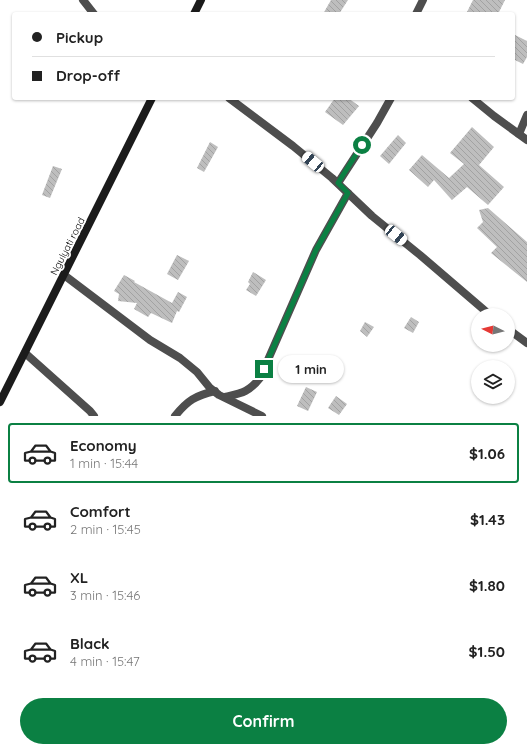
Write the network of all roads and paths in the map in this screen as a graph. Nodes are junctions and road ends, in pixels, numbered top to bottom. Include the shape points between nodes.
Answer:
1 (83, 0) edge
2 (201, 0) edge
3 (423, 0) edge
4 (92, 12) edge
5 (195, 12) edge
6 (417, 12) edge
7 (151, 100) edge
8 (232, 100) edge
9 (390, 100) edge
10 (474, 100) edge
11 (527, 115) edge
12 (519, 134) junction
13 (527, 140) edge
14 (338, 183) junction
15 (348, 193) junction
16 (64, 275) junction
17 (482, 308) edge
18 (515, 335) edge
19 (527, 343) edge
20 (25, 353) junction
21 (215, 391) junction
22 (225, 397) junction
23 (0, 402) edge
24 (94, 416) edge
25 (175, 416) edge
26 (262, 416) edge

1 - 4 street
2 - 5 main road
3 - 6 street
7 - 16 main road, Ngulyati road
8 - 14 street
9 - 14 street
10 - 12 street
11 - 12 street
12 - 13 street
14 - 15 street
15 - 17 street
15 - 22 street via 316,250 260,378 253,387 240,394
16 - 20 main road, Ngulyati road
16 - 21 street via 150,340 180,358
18 - 19 street
20 - 23 main road, Ngulyati road
20 - 24 street
21 - 22 street
21 - 25 street via 199,395
22 - 26 street

